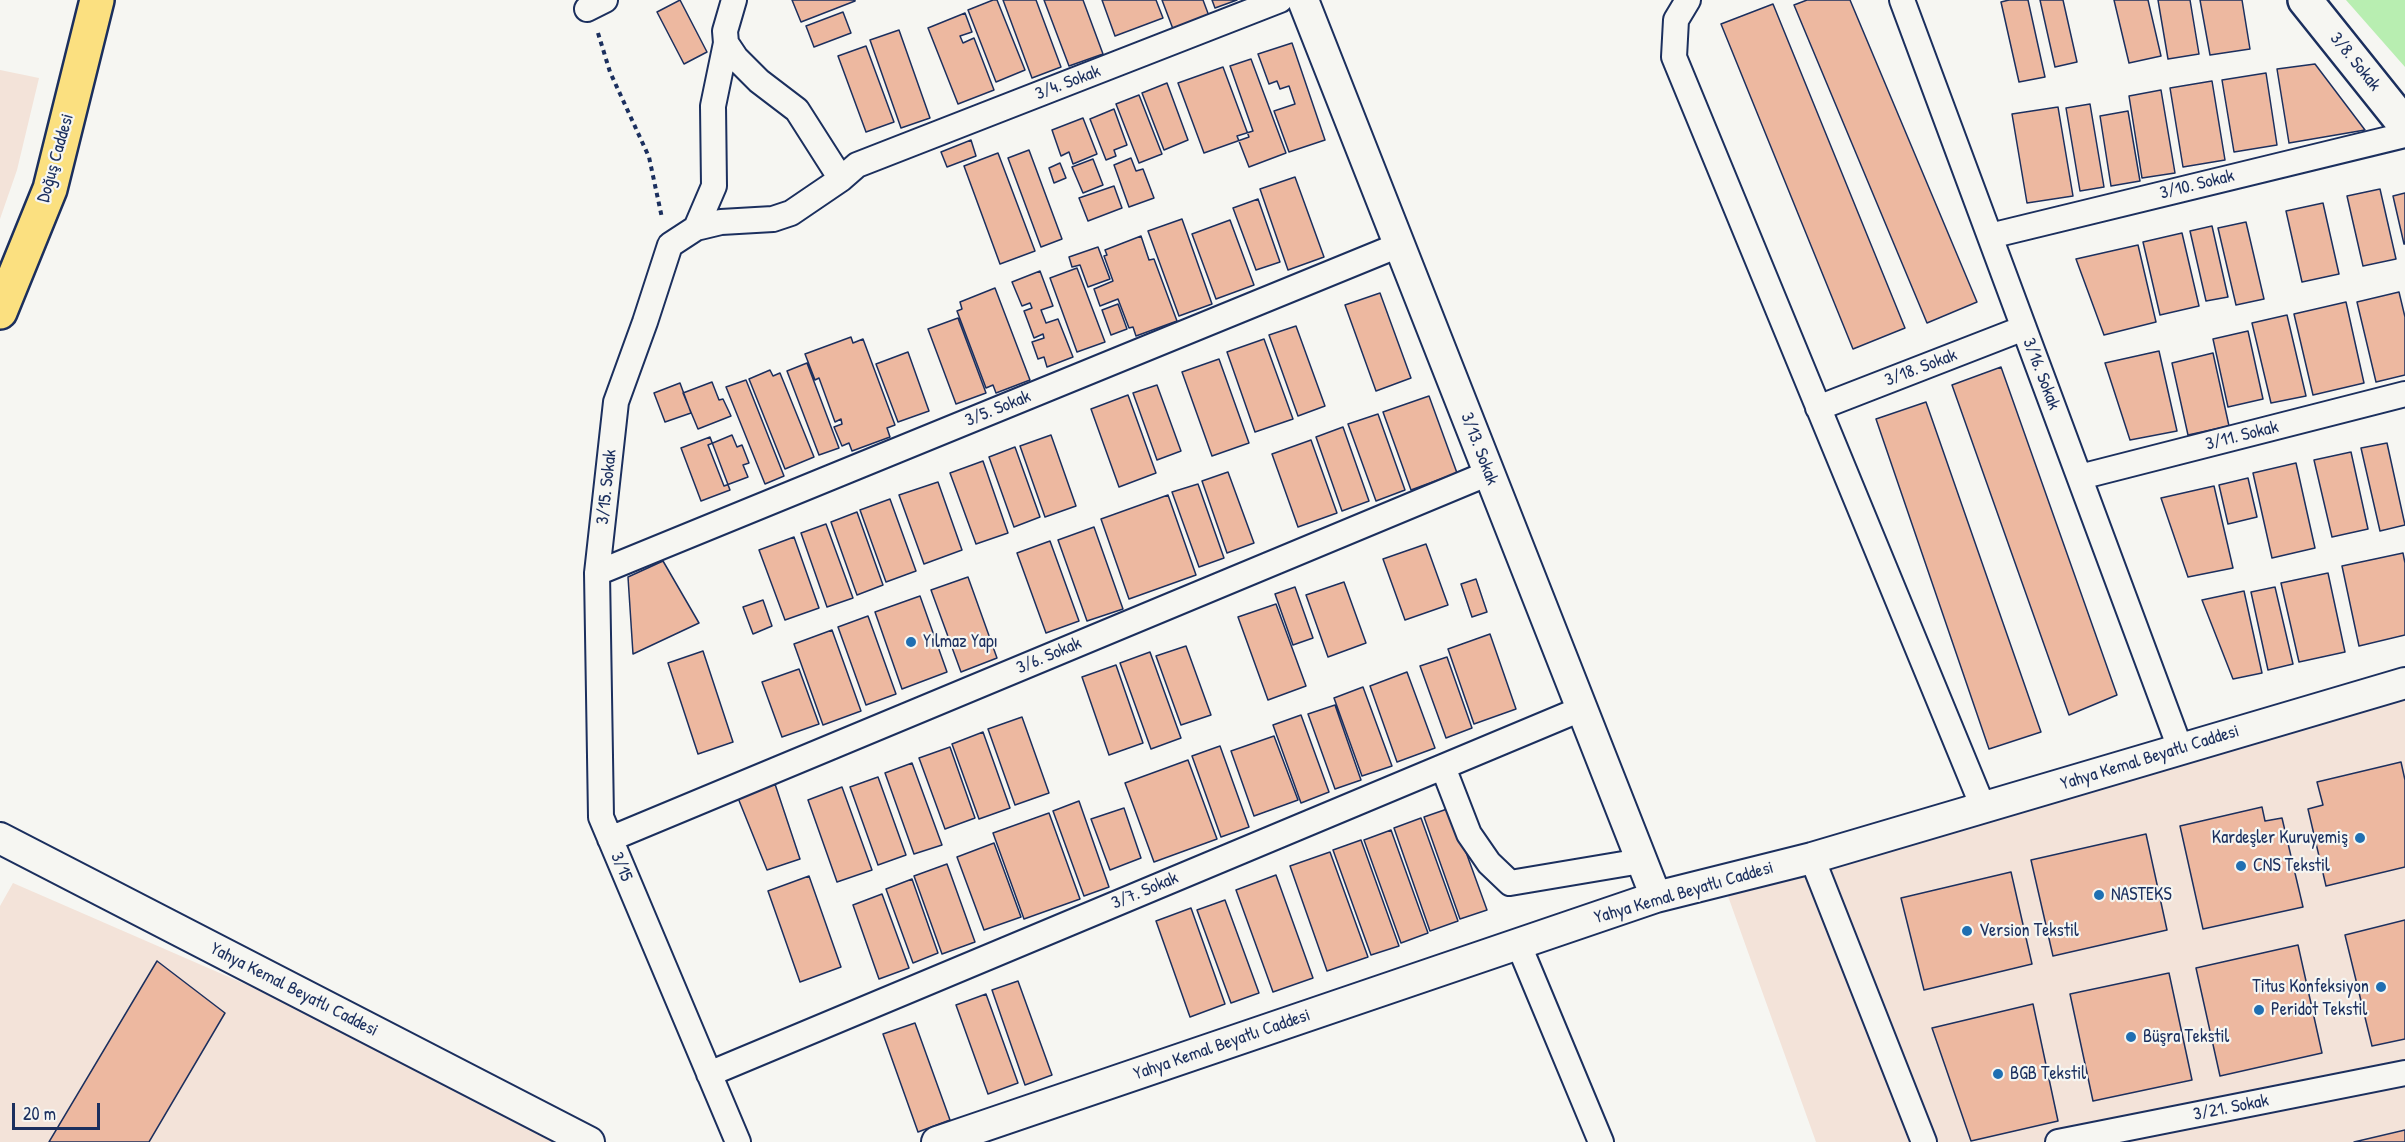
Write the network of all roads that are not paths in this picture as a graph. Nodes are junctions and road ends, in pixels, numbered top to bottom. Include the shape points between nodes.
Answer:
1 (97, 0) edge
2 (734, 0) edge
3 (1280, 0) edge
4 (1689, 0) edge
5 (1902, 0) edge
6 (2305, 0) edge
7 (1309, 5) edge
8 (726, 43) junction
9 (2405, 125) edge
10 (2405, 135) edge
11 (849, 172) junction
12 (696, 228) junction
13 (1990, 236) junction
14 (670, 244) joint
15 (1399, 245) junction
16 (0, 312) edge
17 (2024, 328) junction
18 (2405, 394) edge
19 (1818, 408) junction
20 (1488, 473) junction
21 (2080, 477) junction
22 (597, 573) junction
23 (2405, 683) edge
24 (1581, 709) junction
25 (2180, 748) junction
26 (1443, 767) junction
27 (1983, 807) junction
28 (0, 838) edge
29 (610, 839) junction
30 (1812, 858) junction
31 (1641, 861) junction
32 (1656, 897) junction
33 (1518, 944) junction
34 (2405, 1073) edge
35 (709, 1074) junction
36 (589, 1142) edge
37 (738, 1142) edge
38 (937, 1142) edge
39 (1601, 1142) edge
40 (1924, 1142) edge
41 (2058, 1142) edge

1 - 16 main road, Doğuş Caddesi via 50,189
2 - 8 street via 725,31
3 - 11 street, 3/4. Sokak
4 - 19 street via 1676,20 1674,57
5 - 13 street, 3/16. Sokak
6 - 9 main road, 3/8. Sokak
7 - 15 street, 3/13. Sokak
8 - 11 street via 759,81 796,110
8 - 12 street via 713,106 714,186
10 - 13 street, 3/10. Sokak
11 - 12 street, 3/4. Sokak via 791,213 773,219 721,222
12 - 14 street, 3/4. Sokak
13 - 17 street, 3/16. Sokak
14 - 22 street, 3/15. Sokak via 616,402
15 - 20 street, 3/13. Sokak
15 - 22 street, 3/5. Sokak
17 - 19 street, 3/18. Sokak
17 - 21 street, 3/16. Sokak
18 - 21 street, 3/11. Sokak
19 - 27 street
20 - 24 street, 3/13. Sokak
20 - 29 street, 3/6. Sokak
21 - 25 street, 3/16. Sokak
22 - 29 street, 3/15 via 600,817
23 - 25 street, Yahya Kemal Beyatlı Caddesi
24 - 26 street, 3/7. Sokak
24 - 31 street, 3/13. Sokak
25 - 27 street, Yahya Kemal Beyatlı Caddesi
26 - 31 street via 1468,834 1510,883
26 - 35 street, 3/7. Sokak
27 - 30 street, Yahya Kemal Beyatlı Caddesi
28 - 36 street, Yahya Kemal Beyatlı Caddesi
29 - 35 street, 3/15
30 - 32 street, Yahya Kemal Beyatlı Caddesi
30 - 40 street
31 - 32 street, 3/13. Sokak
32 - 33 street, Yahya Kemal Beyatlı Caddesi
33 - 38 street, Yahya Kemal Beyatlı Caddesi
33 - 39 street
34 - 41 street, 3/21. Sokak
35 - 37 street, 3/15

